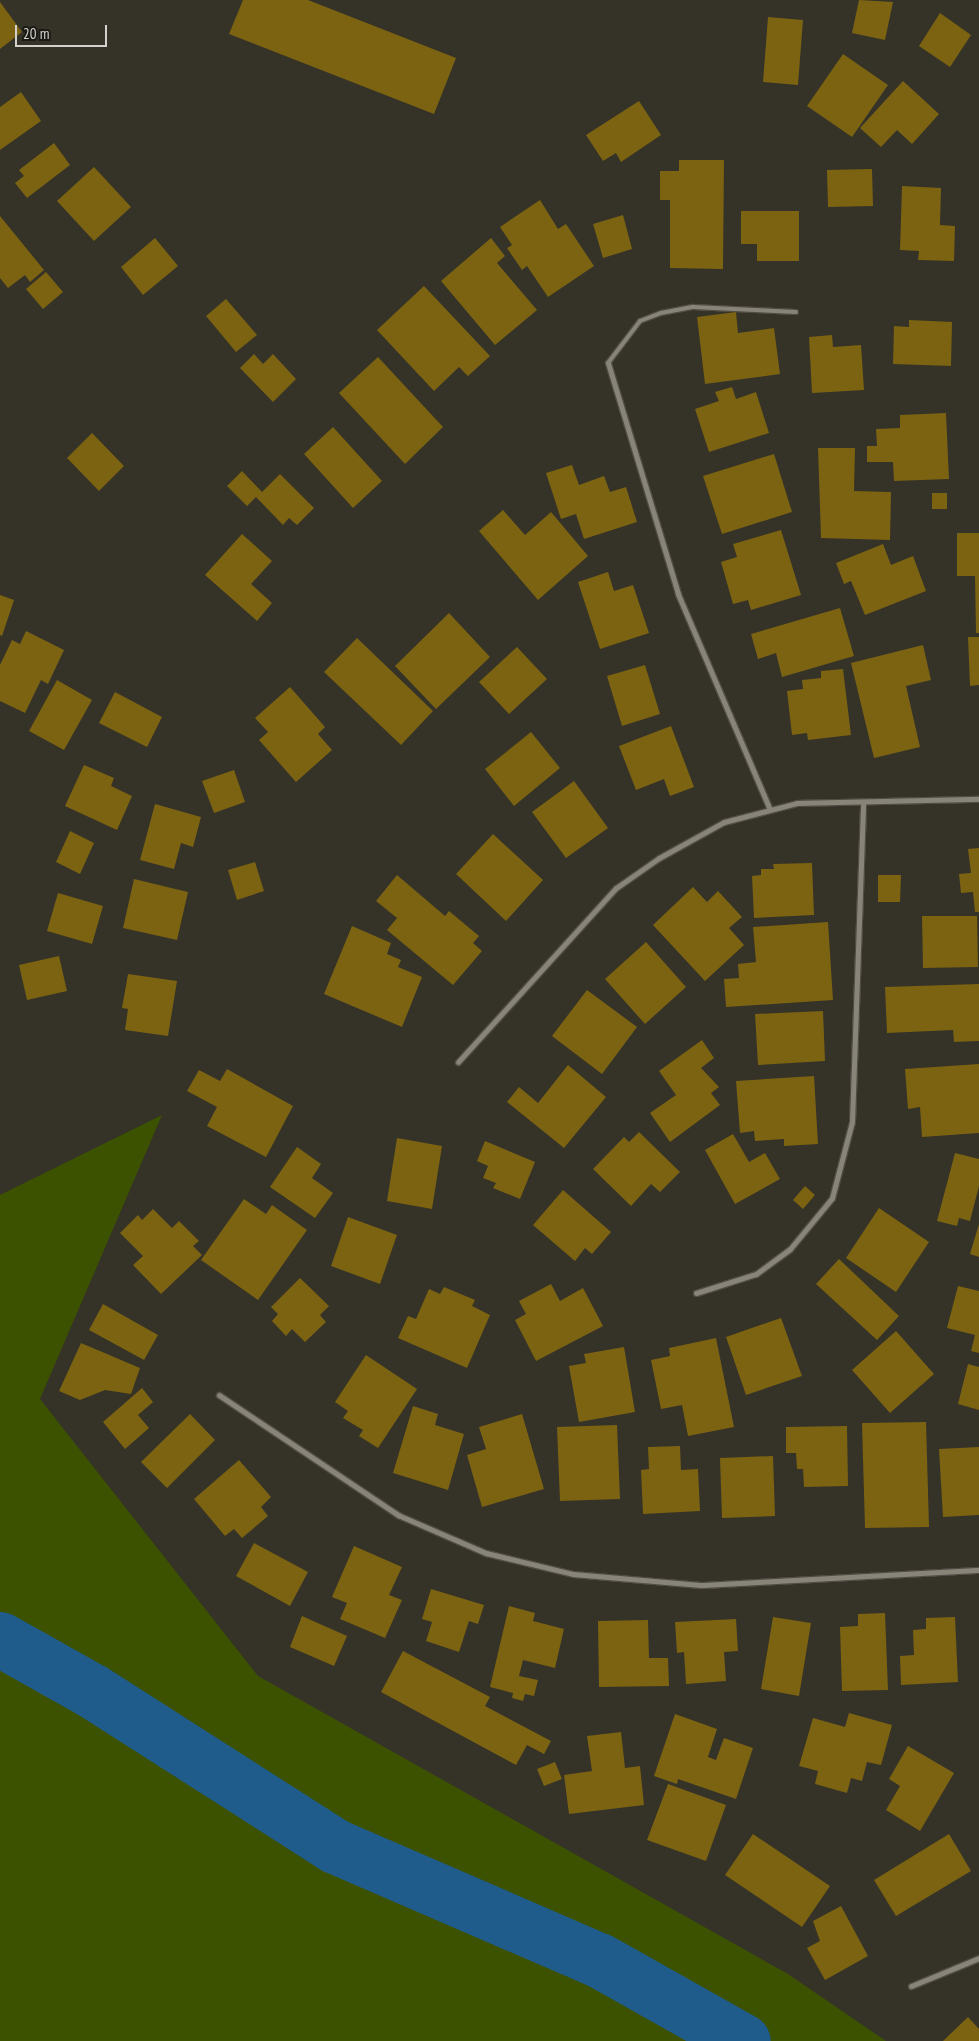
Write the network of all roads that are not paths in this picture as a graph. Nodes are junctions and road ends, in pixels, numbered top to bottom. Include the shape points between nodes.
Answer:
1 (796, 312) dead end
2 (608, 363) joint
3 (979, 799) edge
4 (862, 802) junction
5 (769, 808) junction
6 (458, 1062) dead end
7 (696, 1293) dead end
8 (219, 1395) dead end
9 (979, 1570) edge
10 (979, 1958) edge
11 (911, 1986) dead end

1 - 2 lane via 693,307 661,312 640,321
2 - 5 street via 678,594
3 - 4 street
4 - 5 street
4 - 7 street via 852,1122 832,1198 790,1249 756,1274
5 - 6 street via 724,822 659,858 616,888
8 - 9 street via 398,1515 486,1553 563,1572 701,1585
10 - 11 street

